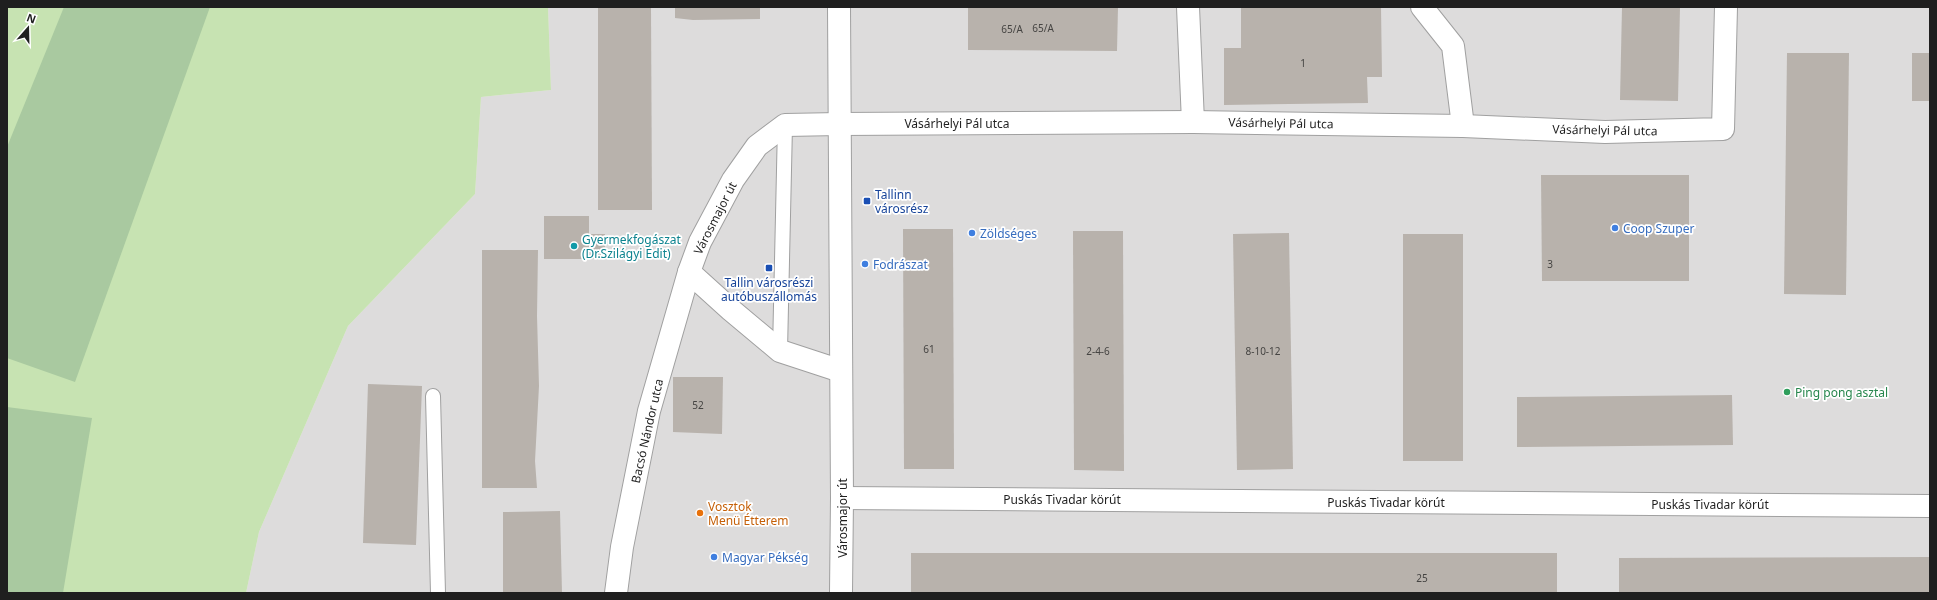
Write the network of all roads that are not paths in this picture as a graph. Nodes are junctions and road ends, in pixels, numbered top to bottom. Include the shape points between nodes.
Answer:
1 (839, 7) edge
2 (1188, 7) edge
3 (1422, 7) edge
4 (1726, 7) edge
5 (1193, 122) junction
6 (839, 124) junction
7 (786, 125) junction
8 (1463, 126) junction
9 (689, 272) junction
10 (780, 350) junction
11 (841, 371) junction
12 (433, 396) dead end
13 (842, 498) junction
14 (1930, 506) edge
15 (438, 593) edge
16 (616, 593) edge
17 (841, 593) edge

1 - 6 street, Városmajor út
2 - 5 street
3 - 8 street via 1453,46
4 - 8 street, Vásárhelyi Pál utca via 1723,129 1605,132
5 - 6 street, Vásárhelyi Pál utca
5 - 8 street, Vásárhelyi Pál utca
6 - 7 street
6 - 11 street, Városmajor út
7 - 9 street, Városmajor út via 757,146 733,180 700,242
7 - 10 lane
9 - 10 street
9 - 16 street, Bacsó Nándor utca via 649,411 622,547
10 - 11 street
11 - 13 street, Városmajor út
12 - 15 lane
13 - 14 street, Puskás Tivadar körút
13 - 17 street, Városmajor út

